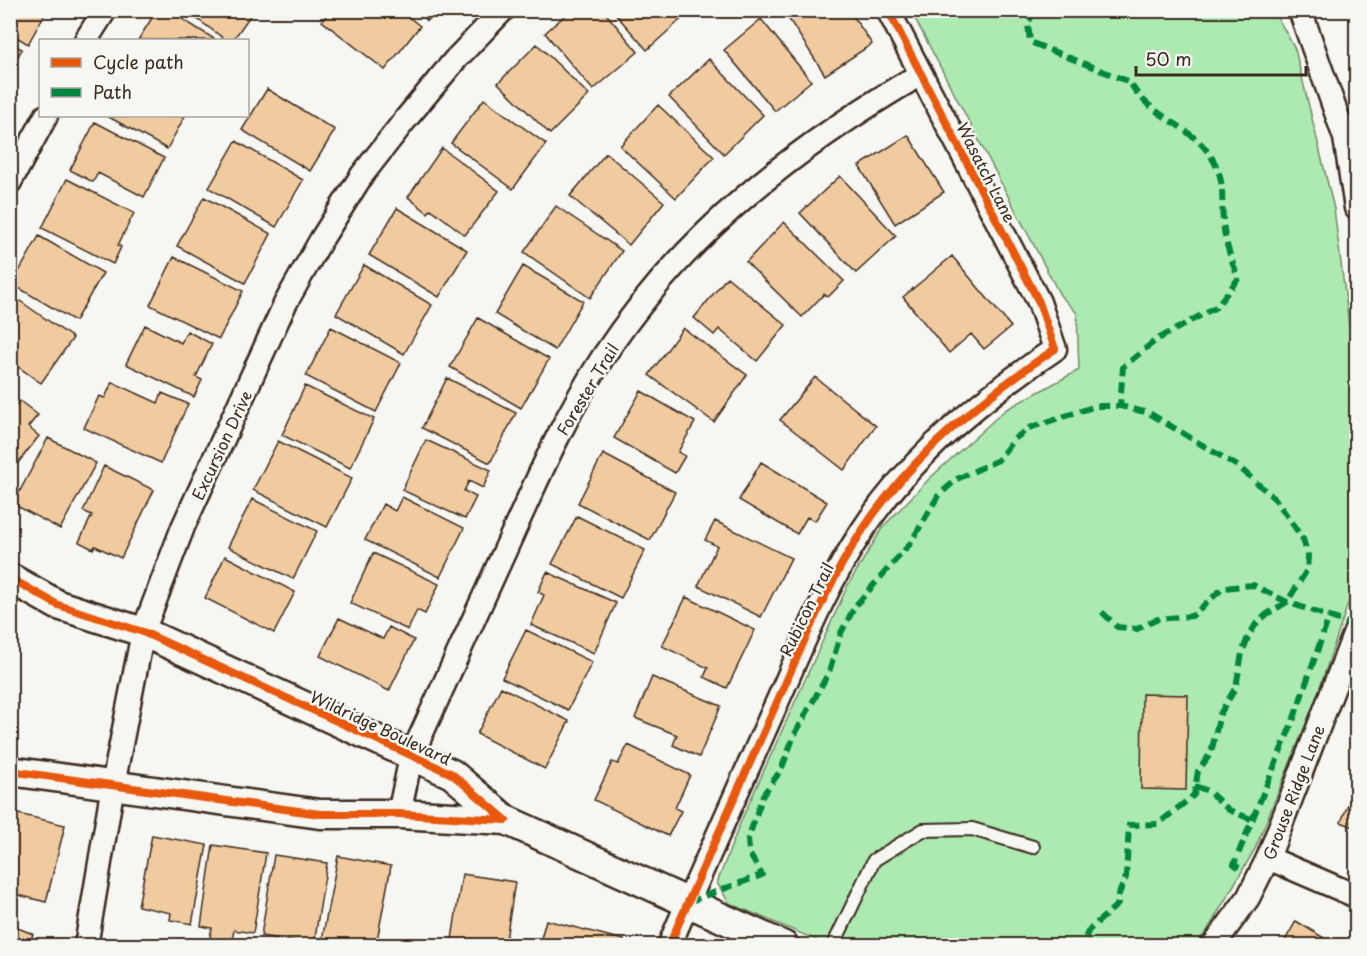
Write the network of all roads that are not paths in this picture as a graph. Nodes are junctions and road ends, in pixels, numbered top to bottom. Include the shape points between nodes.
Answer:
1 (105, 10) edge
2 (503, 10) edge
3 (888, 10) edge
4 (1300, 10) edge
5 (87, 39) edge
6 (921, 74) junction
7 (45, 117) edge
8 (10, 182) edge
9 (1356, 208) edge
10 (1056, 349) joint
11 (10, 578) edge
12 (1356, 630) edge
13 (143, 632) junction
14 (411, 757) junction
15 (10, 771) edge
16 (113, 785) junction
17 (399, 814) junction
18 (506, 820) junction
19 (1033, 847) dead end
20 (1268, 858) junction
21 (1356, 896) edge
22 (688, 902) junction
23 (86, 945) edge
24 (669, 945) edge
25 (784, 945) edge
26 (833, 945) edge
27 (1213, 945) edge

1 - 5 street
2 - 13 street, Excursion Drive via 405,120 362,175 321,240 285,304 183,527
3 - 6 street, Wasatch Lane
4 - 9 street via 1345,138
6 - 10 street, Wasatch Lane via 1039,302
6 - 14 street, Forester Trail via 856,111 754,187 704,236 638,311 604,357 562,427
7 - 8 street
10 - 22 street, Rubicon Trail via 1012,378 935,444 862,530 824,595
11 - 13 street, Wildridge Boulevard via 58,605
12 - 20 street, Grouse Ridge Lane
13 - 14 street, Wildridge Boulevard
13 - 16 street, Excursion Drive
14 - 17 street, Forester Trail
14 - 18 street, Wildridge Boulevard via 452,774
15 - 16 street, Wildridge Boulevard
16 - 17 street, Wildridge Boulevard via 320,814
16 - 23 street, Excursion Drive
17 - 18 street, Wildridge Boulevard
18 - 22 street, Wildridge Boulevard
19 - 26 lane via 972,829 923,830 874,860
20 - 21 street
20 - 27 street, Grouse Ridge Lane via 1248,898
22 - 24 street, Rubicon Trail
22 - 25 street, Wildridge Boulevard

